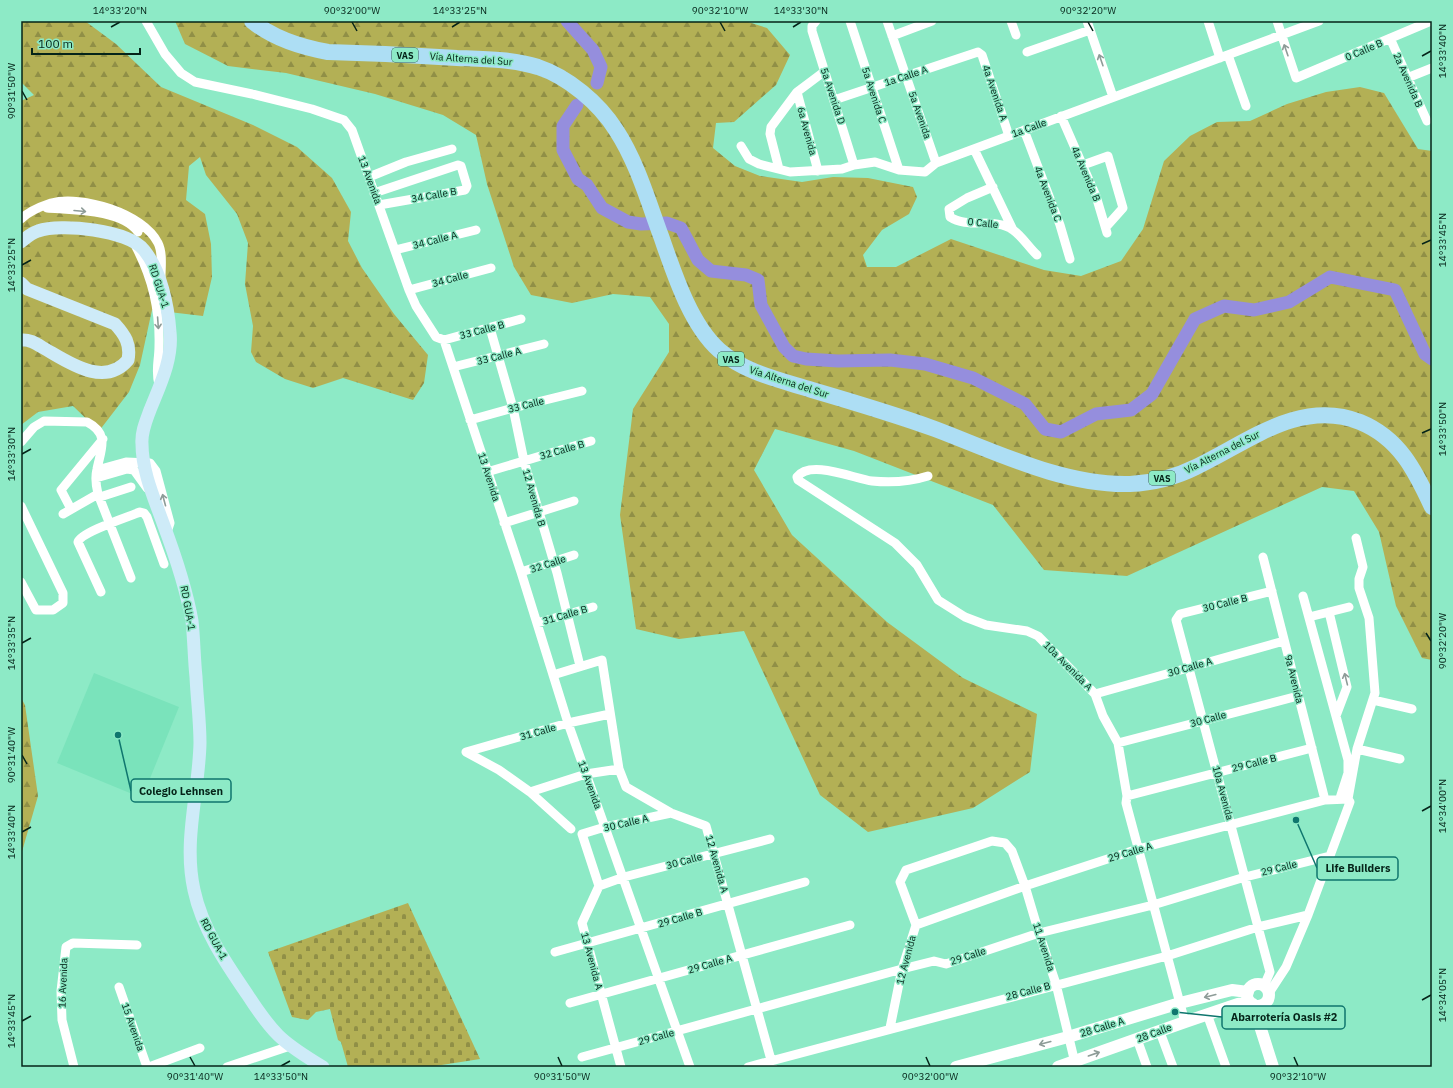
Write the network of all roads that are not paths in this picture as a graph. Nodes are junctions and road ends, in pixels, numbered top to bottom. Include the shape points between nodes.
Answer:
1 (146, 21) edge
2 (252, 21) edge
3 (266, 21) edge
4 (850, 21) edge
5 (887, 21) edge
6 (932, 21) edge
7 (1011, 21) edge
8 (1208, 21) edge
9 (1277, 21) edge
10 (1319, 21) edge
11 (1431, 21) edge
12 (814, 24) edge
13 (1089, 25) edge
14 (1016, 35) dead end
15 (892, 36) junction
16 (1282, 36) junction
17 (1390, 38) junction
18 (978, 52) joint
19 (1027, 52) dead end
20 (1224, 57) junction
21 (1432, 68) edge
22 (825, 71) junction
23 (564, 75) junction
24 (906, 75) junction
25 (1407, 78) junction
26 (871, 87) junction
27 (797, 92) junction
28 (1113, 97) junction
29 (834, 100) junction
30 (1246, 106) dead end
31 (1061, 116) junction
32 (1426, 121) dead end
33 (1024, 130) junction
34 (1009, 136) junction
35 (741, 146) dead end
36 (452, 149) dead end
37 (974, 149) junction
38 (936, 163) junction
39 (854, 165) junction
40 (1083, 165) junction
41 (779, 169) junction
42 (899, 170) junction
43 (818, 171) junction
44 (369, 177) junction
45 (992, 187) junction
46 (374, 193) junction
47 (379, 205) junction
48 (41, 207) junction
49 (21, 218) edge
50 (476, 230) dead end
51 (1013, 230) junction
52 (138, 232) dead end
53 (151, 234) junction
54 (21, 242) edge
55 (139, 247) junction
56 (394, 250) junction
57 (1036, 255) dead end
58 (1070, 259) dead end
59 (491, 268) dead end
60 (21, 283) edge
61 (162, 287) junction
62 (409, 290) junction
63 (521, 319) dead end
64 (490, 328) junction
65 (21, 340) edge
66 (444, 340) junction
67 (544, 344) dead end
68 (498, 356) junction
69 (453, 368) junction
70 (159, 385) junction
71 (582, 391) dead end
72 (849, 397) junction
73 (513, 408) junction
74 (470, 420) junction
75 (103, 439) junction
76 (591, 441) dead end
77 (21, 442) edge
78 (524, 461) junction
79 (487, 472) junction
80 (96, 474) junction
81 (928, 476) dead end
82 (1432, 486) edge
83 (131, 487) dead end
84 (99, 496) junction
85 (155, 499) junction
86 (574, 501) dead end
87 (21, 506) edge
88 (1432, 507) edge
89 (539, 512) junction
90 (111, 523) junction
91 (504, 523) junction
92 (167, 532) junction
93 (1356, 538) dead end
94 (574, 555) dead end
95 (1263, 557) dead end
96 (553, 562) junction
97 (164, 564) dead end
98 (521, 572) junction
99 (131, 578) dead end
100 (21, 582) edge
101 (1272, 591) junction
102 (100, 592) dead end
103 (1303, 596) dead end
104 (593, 607) dead end
105 (1349, 607) dead end
106 (1329, 612) junction
107 (568, 614) junction
108 (1178, 616) joint
109 (1308, 618) junction
110 (537, 623) junction
111 (1284, 641) junction
112 (580, 666) junction
113 (1189, 668) junction
114 (553, 675) junction
115 (1095, 694) junction
116 (1298, 696) junction
117 (1372, 700) junction
118 (1412, 709) dead end
119 (610, 714) junction
120 (1336, 716) junction
121 (1203, 721) junction
122 (568, 723) junction
123 (1118, 743) junction
124 (1312, 748) junction
125 (1357, 749) junction
126 (1400, 759) dead end
127 (619, 769) junction
128 (1217, 772) junction
129 (586, 774) junction
130 (530, 792) junction
131 (1127, 796) junction
132 (1345, 799) junction
133 (1325, 800) junction
134 (672, 812) junction
135 (1231, 824) junction
136 (605, 827) junction
137 (571, 829) dead end
138 (770, 839) dead end
139 (1138, 849) junction
140 (714, 854) junction
141 (1330, 856) junction
142 (906, 870) joint
143 (624, 877) junction
144 (1245, 877) junction
145 (805, 882) dead end
146 (599, 886) junction
147 (1025, 886) junction
148 (728, 904) junction
149 (1153, 905) junction
150 (1308, 916) junction
151 (850, 925) dead end
152 (916, 926) junction
153 (1258, 927) junction
154 (640, 929) junction
155 (1039, 933) junction
156 (587, 944) junction
157 (137, 945) dead end
158 (555, 952) dead end
159 (742, 955) junction
160 (1167, 956) junction
161 (902, 969) junction
162 (1270, 972) junction
163 (659, 978) junction
164 (1278, 978) junction
165 (1056, 984) junction
166 (119, 987) dead end
167 (1266, 990) junction
168 (601, 994) junction
169 (1253, 1001) junction
170 (570, 1003) dead end
171 (1180, 1004) junction
172 (757, 1009) junction
173 (1207, 1014) junction
174 (1185, 1022) junction
175 (890, 1028) junction
176 (677, 1031) junction
177 (1160, 1032) junction
178 (1068, 1037) junction
179 (1137, 1040) junction
180 (290, 1046) junction
181 (616, 1047) junction
182 (200, 1048) dead end
183 (582, 1056) dead end
184 (772, 1064) edge
185 (1075, 1064) edge
186 (74, 1067) edge
187 (148, 1067) edge
188 (227, 1067) edge
189 (323, 1067) edge
190 (621, 1067) edge
191 (690, 1067) edge
192 (748, 1067) edge
193 (956, 1067) edge
194 (1058, 1067) edge
195 (1147, 1067) edge
196 (1173, 1067) edge
197 (1226, 1067) edge
198 (1273, 1067) edge

1 - 44 street, 13 Avenida via 165,54 181,73 195,82 252,94 344,120 352,130
2 - 23 highway, Vía Alterna del Sur / VAS via 285,41 328,52 503,60
3 - 23 highway, Vía Alterna del Sur / VAS via 295,36 329,44 504,52 542,60
4 - 26 street, 5a Avenida C
5 - 15 street, 5a Avenida
6 - 15 street
7 - 14 street
8 - 20 street
9 - 16 street
10 - 16 street, 1a Calle
11 - 17 street, 0 Calle B
12 - 22 street, 5a Avenida D
13 - 19 street
28 -> 13 street
15 - 24 street, 5a Avenida
17 -> 16 street, 0 Calle B via 1296,78
16 - 20 street, 1a Calle
17 - 25 street, 2a Avenida B
18 - 24 street, 1a Calle A
18 - 34 street, 4a Avenida A via 982,55
20 - 28 street, 1a Calle
20 - 30 street
21 - 25 street
22 - 27 street
22 - 29 street, 5a Avenida D
23 - 72 highway, Vía Alterna del Sur / VAS via 584,82 608,112 655,209 695,311 714,333 741,355 790,378
24 - 26 street, 1a Calle A
24 - 38 street, 5a Avenida
25 - 32 street, 2a Avenida B
26 - 29 street, 1a Calle A
26 - 42 street, 5a Avenida C
27 - 41 street via 771,127 770,134
27 - 43 street, 6a Avenida
28 - 31 street, 1a Calle
29 - 39 street, 5a Avenida D
31 - 33 street, 1a Calle
31 - 40 street, 4a Avenida B
33 - 34 street, 1a Calle
33 - 58 street, 4a Avenida C via 1060,224
34 - 37 street, 1a Calle
35 - 41 street, 1a Calle via 749,159
36 - 44 street via 406,162
37 - 38 street, 1a Calle
37 - 45 street
38 - 42 street, 1a Calle via 925,172
39 - 42 street, 1a Calle via 875,162
39 - 43 street, 1a Calle
40 - 40 street, 4a Avenida B via 1107,230 1123,208 1108,156
41 - 43 street, 1a Calle via 790,172
44 - 46 street, 13 Avenida
45 - 51 street
45 - 51 street, 0 Calle via 949,209 950,216 954,219 1002,225
46 - 47 street, 13 Avenida
46 - 47 street, 34 Calle B via 432,172 461,166 467,186 465,190
47 - 56 street, 13 Avenida
48 - 49 street
48 -> 52 street via 98,212 120,218 133,225
48 - 53 street via 51,203 72,201 113,209 131,218
50 - 56 street, 34 Calle A
51 - 57 street, 0 Calle
53 - 55 street via 149,241
53 - 61 street via 158,244
54 - 55 main road, RD GUA-1 via 30,234 55,227 126,237
55 - 61 main road, RD GUA-1 via 151,260
55 -> 70 street via 154,290 158,320 159,347 156,372
56 - 62 street, 13 Avenida
59 - 62 street, 34 Calle
60 - 65 main road via 27,289 115,324 124,334 128,344 128,360 116,369 93,373 35,343
61 - 70 main road, RD GUA-1 via 169,317 171,348
62 - 66 street, 13 Avenida via 436,337
63 - 64 street, 33 Calle B
64 - 66 street, 33 Calle B
64 - 68 street, 12 Avenida B
66 - 69 street, 13 Avenida
67 - 68 street, 33 Calle A
68 - 69 street, 33 Calle A
68 - 73 street, 12 Avenida B
69 - 74 street, 13 Avenida
70 - 85 main road, RD GUA-1 via 143,431 142,445 148,483
71 - 73 street, 33 Calle
72 - 82 highway, Vía Alterna del Sur / VAS via 912,411 1056,464 1114,476 1149,473 1192,461 1291,410 1316,405 1343,407 1361,412 1390,429 1419,462
72 - 88 highway, Vía Alterna del Sur / VAS via 1052,473 1099,483 1151,481 1194,468 1255,435 1295,419 1311,415 1340,416 1371,426 1396,445 1412,466
73 - 74 street, 33 Calle
73 - 78 street, 12 Avenida B
74 - 79 street, 13 Avenida
75 - 77 street via 87,422 52,420 39,424
75 - 80 street via 103,451
75 - 84 street via 61,490 67,511
76 - 78 street, 32 Calle B
78 - 79 street, 32 Calle B
78 - 89 street, 12 Avenida B
79 - 91 street, 13 Avenida
80 - 84 street
80 - 85 street via 134,470
92 -> 80 street via 170,523 156,471 148,462 126,462
81 - 115 street, 10a Avenida A via 901,482 886,482 871,481 827,470 811,470 797,477 895,543 917,565 938,600 972,620 1038,636
83 - 84 street
84 - 90 street
85 - 92 main road, RD GUA-1
86 - 89 street
87 - 100 street via 63,593 63,603 53,610 36,610
89 - 91 street
89 - 96 street, 12 Avenida B
90 - 97 street via 140,512 144,513
90 - 99 street
90 - 102 street via 78,539 78,546
91 - 98 street, 13 Avenida
92 - 180 main road, RD GUA-1 via 183,577 192,622 200,744 191,822 191,869 194,890 209,932 234,976 276,1033
93 - 117 street via 1362,567 1359,588 1369,618 1376,685
94 - 96 street, 32 Calle
95 - 101 street, 9a Avenida
96 - 98 street, 32 Calle
96 - 107 street, 12 Avenida B
98 - 110 street, 13 Avenida
101 - 108 street, 30 Calle B
101 - 111 street, 9a Avenida
103 - 109 street
104 - 107 street, 31 Calle B
105 - 106 street
106 - 109 street
120 -> 106 street via 1347,687
107 - 110 street, 31 Calle B
107 - 112 street, 12 Avenida B
108 - 113 street, 10a Avenida via 1176,620
109 - 120 street
110 - 114 street, 13 Avenida
111 - 113 street, 30 Calle A
111 - 116 street, 9a Avenida
112 - 114 street
112 - 119 street, 12 Avenida A via 602,660
113 - 115 street, 30 Calle A
113 - 121 street, 10a Avenida
114 - 122 street, 13 Avenida
115 - 123 street, 10a Avenida A via 1102,716
116 - 121 street, 30 Calle
116 - 124 street, 9a Avenida
117 - 118 street
117 - 125 street
119 - 122 street, 31 Calle
119 - 127 street, 12 Avenida A
120 - 132 street via 1348,760
121 - 123 street, 30 Calle
121 - 128 street, 10a Avenida
122 - 129 street, 13 Avenida
122 - 130 street, 31 Calle via 466,752 499,770
123 - 131 street, 10a Avenida A
124 - 128 street, 29 Calle B
124 - 133 street, 9a Avenida
125 - 126 street
125 - 132 street
127 - 129 street
127 - 134 street, 12 Avenida A via 626,787
128 - 131 street, 29 Calle B
128 - 135 street, 10a Avenida
129 - 130 street
129 - 136 street, 13 Avenida
130 - 137 street
131 - 139 street, 10a Avenida A via 1126,803
132 - 133 street, 29 Calle A
132 - 141 street via 1350,802
133 - 135 street, 29 Calle A
134 - 136 street, 30 Calle A
134 - 140 street, 12 Avenida A via 706,826
135 - 139 street, 29 Calle A
135 - 144 street, 10a Avenida
136 - 143 street, 13 Avenida
136 - 146 street, 30 Calle A via 582,834
138 - 140 street, 30 Calle
139 - 147 street, 29 Calle A
139 - 149 street, 10a Avenida A
140 - 143 street, 30 Calle
140 - 148 street, 12 Avenida A
141 - 144 street, 29 Calle
141 - 150 street
142 - 147 street, 11 Avenida via 992,841 1005,843 1012,851
142 - 152 street, 12 Avenida via 900,882
143 - 146 street, 30 Calle
143 - 154 street, 13 Avenida
144 - 149 street, 29 Calle
144 - 153 street, 10a Avenida
145 - 148 street, 29 Calle B
146 - 156 street, 13 Avenida A via 582,923
147 - 152 street, 29 Calle A
147 - 155 street, 11 Avenida
148 - 154 street, 29 Calle B
148 - 159 street, 12 Avenida A
149 - 155 street, 29 Calle
149 - 160 street, 10a Avenida A
150 - 153 street, 28 Calle B
150 - 164 street via 1286,967
151 - 159 street, 29 Calle A
152 - 161 street, 12 Avenida
153 - 160 street, 28 Calle B
153 - 162 street, 10a Avenida
154 - 156 street, 29 Calle B
154 - 163 street, 13 Avenida
155 - 161 street, 29 Calle via 946,964 934,961
155 - 165 street, 11 Avenida
156 - 158 street, 29 Calle B
156 - 168 street, 13 Avenida A
157 - 186 street, 16 Avenida via 73,944 66,947 61,991 62,1020
159 - 163 street, 29 Calle A
159 - 172 street, 12 Avenida A
160 - 165 street, 28 Calle B
160 - 171 street, 10a Avenida A
161 - 172 street, 29 Calle
161 - 175 street, 12 Avenida
162 - 164 street
162 - 167 street
163 - 168 street, 29 Calle A
163 - 176 street, 13 Avenida
164 - 167 street
165 - 175 street, 28 Calle B
165 - 178 street, 11 Avenida
166 - 187 street, 15 Avenida
167 - 169 main road via 1268,1000
167 - 169 main road, 28 Calle via 1255,985
168 - 170 street, 29 Calle A
168 - 181 street, 13 Avenida A
169 -> 171 main road, 28 Calle A via 1232,990
169 - 173 main road, 28 Calle
169 - 198 main road
171 - 174 street, 10a Avenida A
171 - 178 main road, 28 Calle A
172 - 176 street, 29 Calle
172 - 184 street, 12 Avenida A
173 - 174 main road, 28 Calle
173 - 197 street
174 - 177 main road, 28 Calle
175 - 184 street, 28 Calle B
176 - 181 street, 29 Calle
176 - 191 street, 13 Avenida
177 - 179 main road, 28 Calle
177 - 196 street
178 - 185 street, 11 Avenida
178 -> 193 main road, 28 Calle A
185 -> 179 main road, 28 Calle
179 - 195 street
180 - 188 street
180 - 189 main road, RD GUA-1
181 - 183 street, 29 Calle
181 - 190 street, 13 Avenida A
182 - 187 street
184 - 192 street, 28 Calle B
185 - 194 main road, 28 Calle

